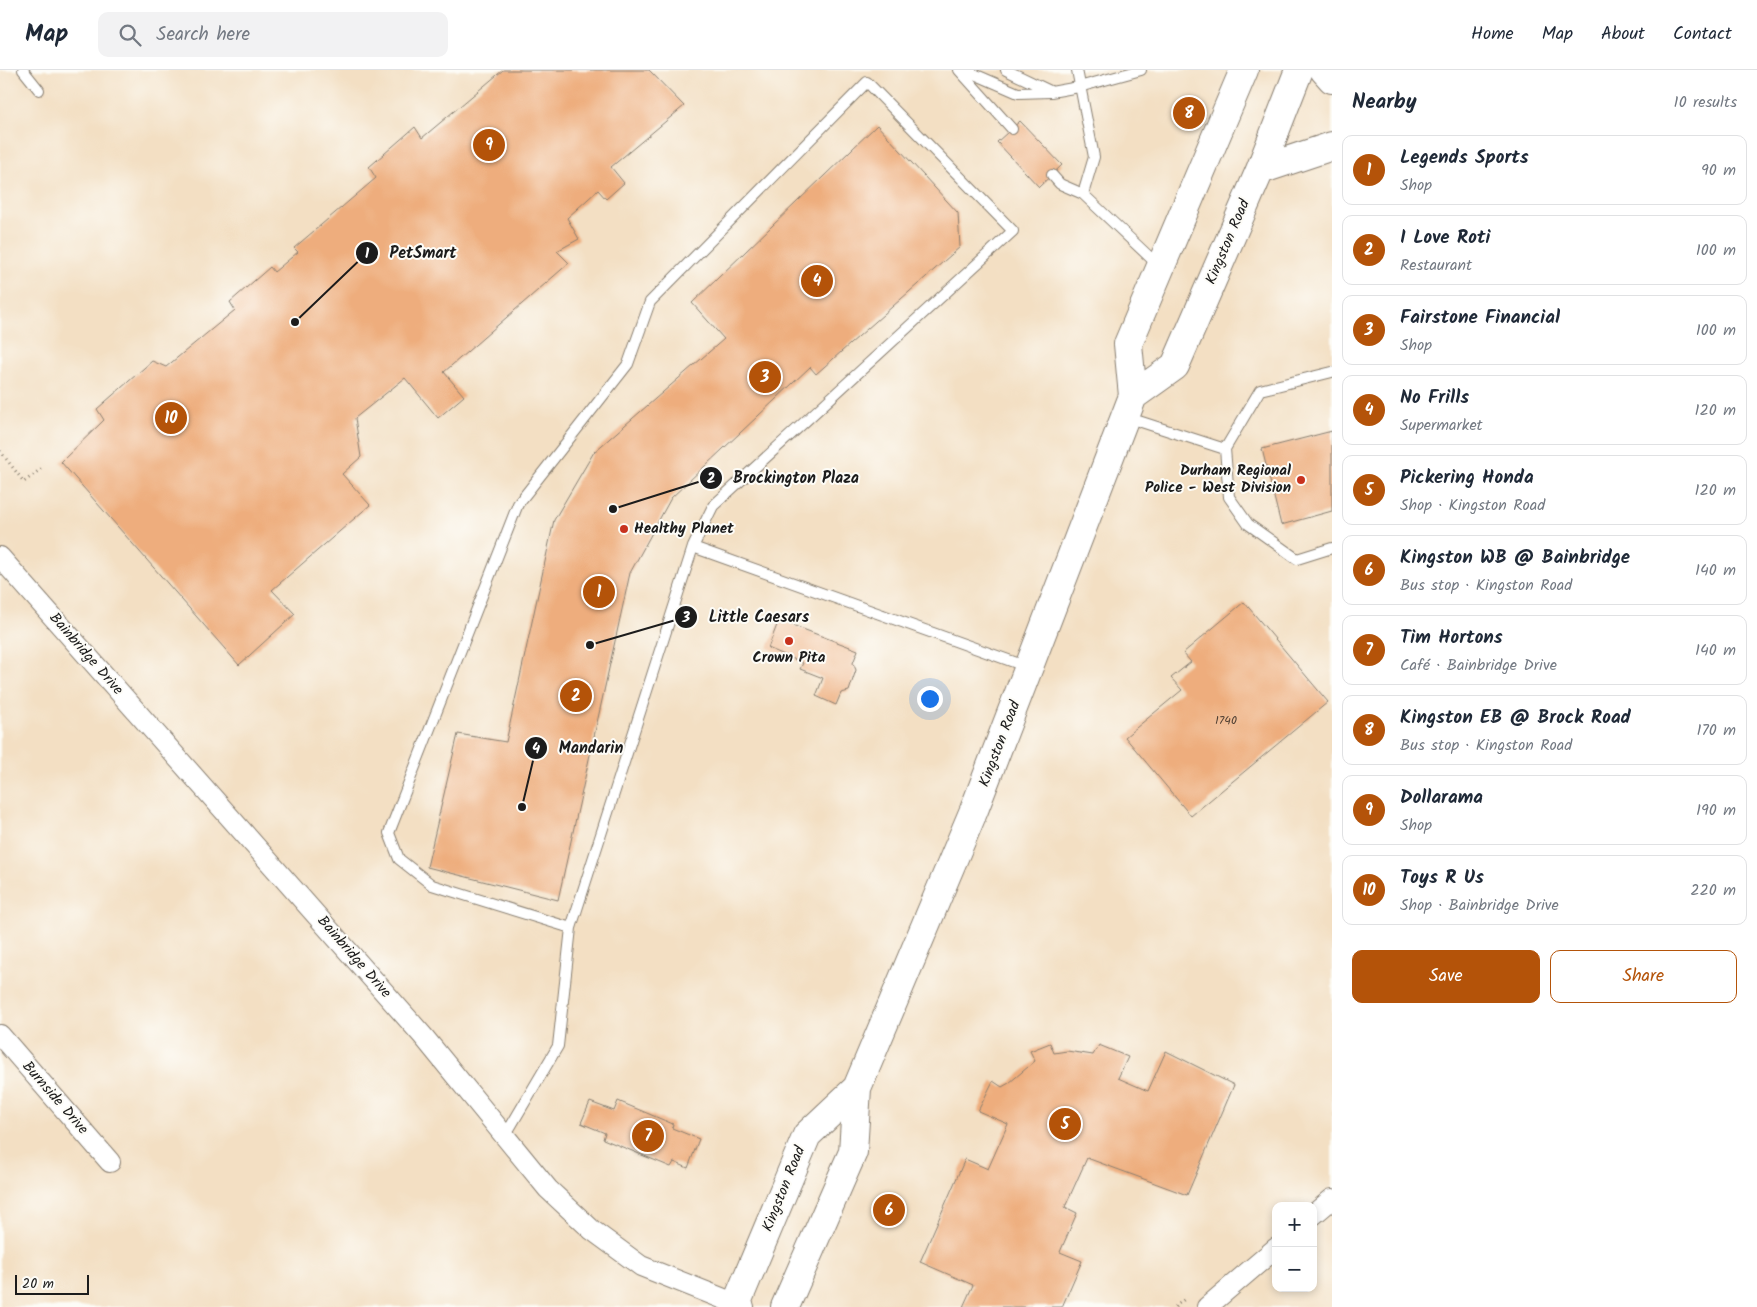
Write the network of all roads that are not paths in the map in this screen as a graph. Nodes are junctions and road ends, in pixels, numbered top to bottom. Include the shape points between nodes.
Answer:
1 (23, 70) edge
2 (959, 70) edge
3 (965, 70) edge
4 (1006, 70) edge
5 (1077, 70) edge
6 (1141, 70) edge
7 (1244, 70) edge
8 (1299, 70) edge
9 (1324, 70) edge
10 (1332, 79) edge
11 (1079, 87) junction
12 (39, 90) dead end
13 (1051, 92) junction
14 (1012, 129) dead end
15 (1332, 146) edge
16 (1260, 170) junction
17 (1052, 176) dead end
18 (1083, 194) junction
19 (1160, 267) junction
20 (1332, 372) edge
21 (1129, 407) junction
22 (1225, 449) junction
23 (694, 547) junction
24 (1332, 548) edge
25 (0, 557) edge
26 (1029, 668) junction
27 (571, 928) junction
28 (0, 1035) edge
29 (857, 1088) junction
30 (505, 1136) junction
31 (110, 1162) dead end
32 (1332, 1199) edge
33 (1317, 1212) edge
34 (1272, 1252) edge
35 (1219, 1303) edge
36 (739, 1306) edge
37 (785, 1307) edge

1 - 12 lane
2 - 14 lane
3 - 13 lane via 1018,93
4 - 13 lane
5 - 11 lane
6 - 11 lane
7 - 19 main road, Kingston Road
8 - 16 main road, Kingston Road
9 - 10 main road
11 - 13 lane
11 - 18 lane via 1094,156
15 - 16 main road
16 - 21 main road, Kingston Road via 1175,366
17 - 18 lane via 1060,184
18 - 19 lane
19 - 21 main road, Kingston Road via 1128,344
20 - 22 lane via 1260,390
21 - 22 lane
21 - 26 main road, Kingston Road
22 - 24 lane via 1228,497 1248,524 1297,559
23 - 26 lane
23 - 27 lane
23 - 27 lane via 713,506 1014,231 866,82 650,302 628,364 518,504 390,833 400,859 432,885
25 - 30 street, Bainbridge Drive via 423,1036
26 - 29 main road, Kingston Road via 974,810
27 - 30 lane via 558,1046
28 - 31 street, Burnside Drive
29 - 36 main road, Kingston Road via 807,1135
29 - 37 main road, Kingston Road via 854,1152
30 - 36 street, Bainbridge Drive via 548,1189 592,1230 641,1266
32 - 33 street
34 - 35 street

